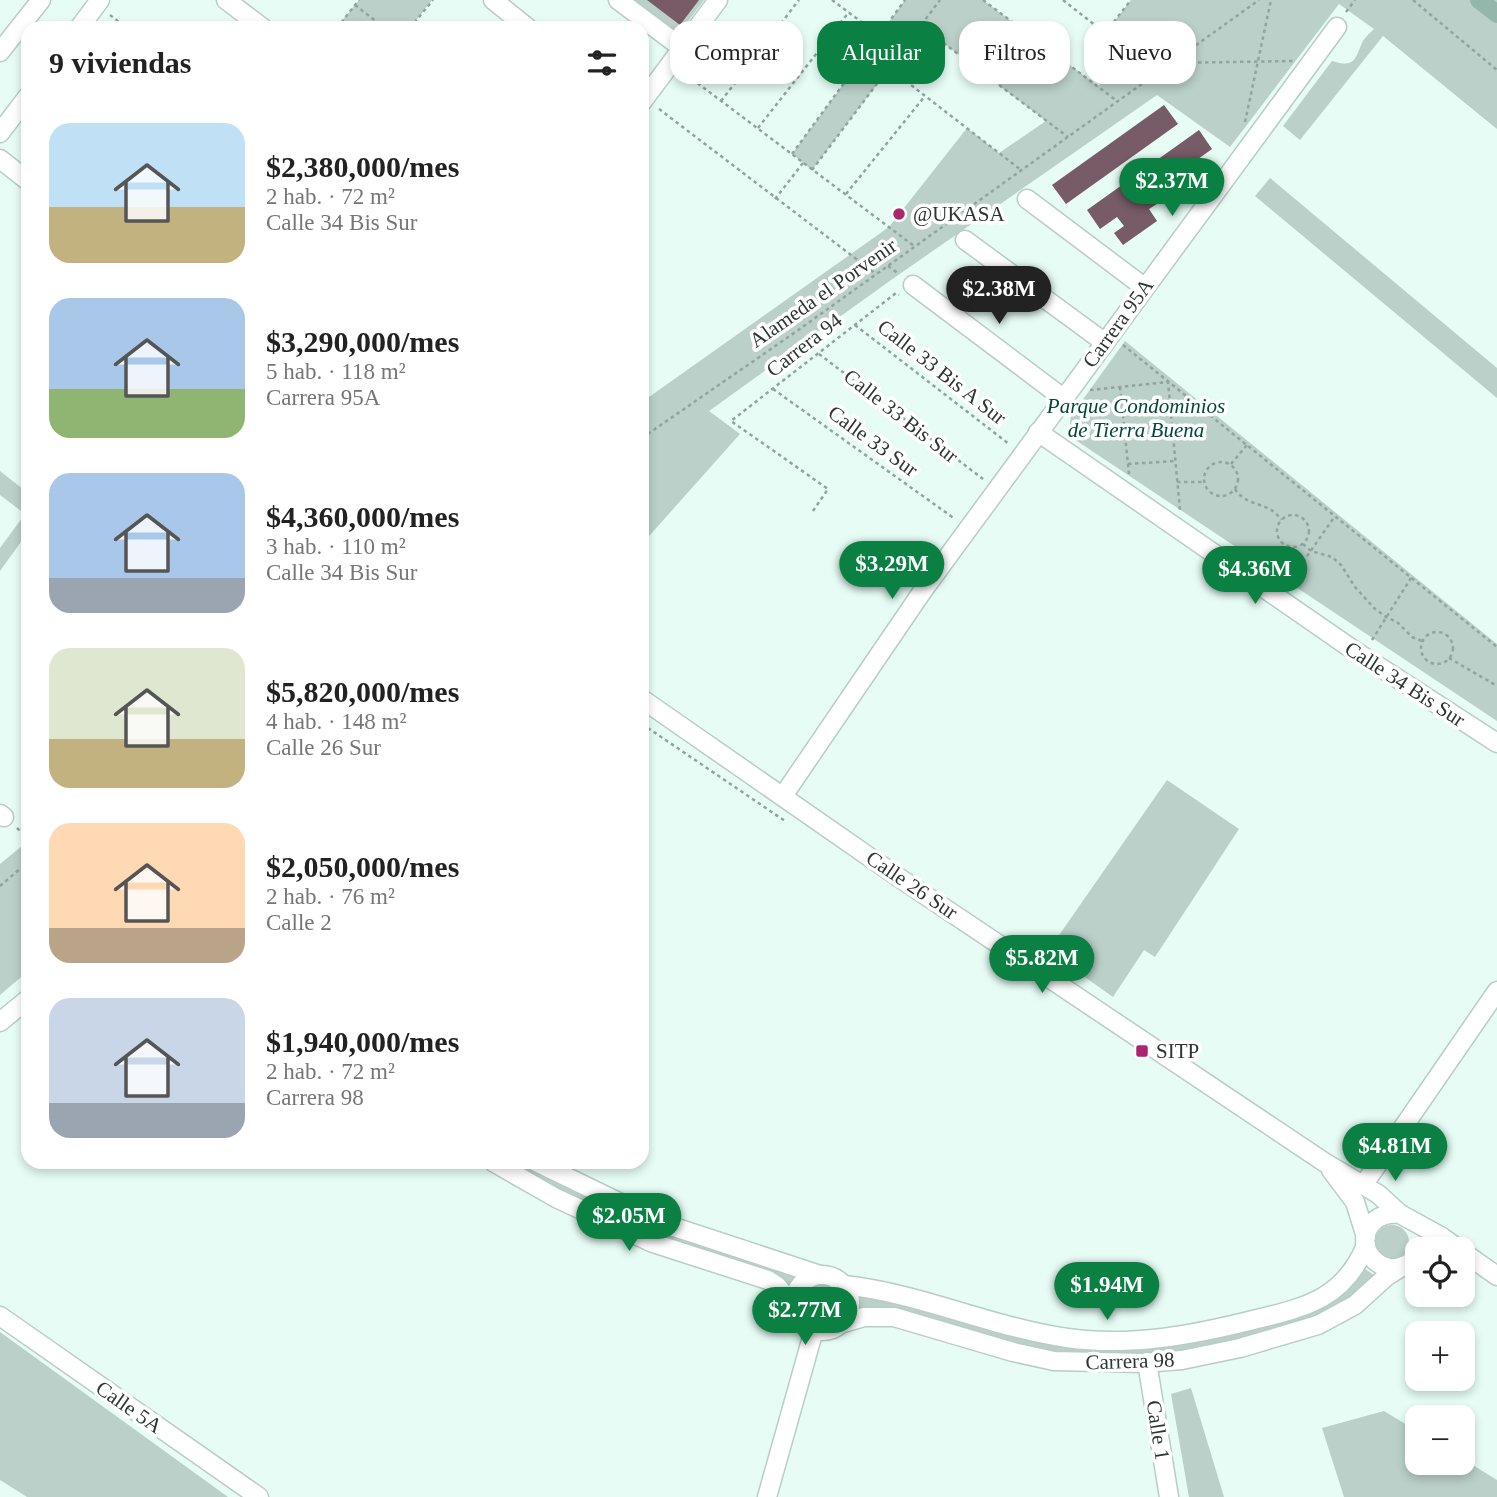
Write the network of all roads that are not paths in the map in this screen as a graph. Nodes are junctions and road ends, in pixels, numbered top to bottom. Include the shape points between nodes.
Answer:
1 (41, 0) edge
2 (226, 0) edge
3 (493, 0) edge
4 (618, 0) edge
5 (718, 0) edge
6 (98, 2) edge
7 (22, 21) edge
8 (84, 21) edge
9 (254, 21) edge
10 (519, 21) edge
11 (646, 21) edge
12 (702, 21) edge
13 (21, 22) edge
14 (649, 23) edge
15 (1337, 27) dead end
16 (670, 39) edge
17 (3, 41) edge
18 (670, 64) edge
19 (649, 93) edge
20 (21, 105) edge
21 (0, 133) edge
22 (0, 159) edge
23 (21, 176) edge
24 (1027, 199) dead end
25 (965, 240) dead end
26 (913, 285) dead end
27 (1144, 288) junction
28 (1112, 343) junction
29 (1063, 398) junction
30 (1038, 432) junction
31 (649, 704) edge
32 (1497, 743) edge
33 (783, 796) junction
34 (1497, 991) edge
35 (21, 1005) edge
36 (0, 1022) edge
37 (1324, 1162) junction
38 (505, 1169) edge
39 (550, 1169) edge
40 (1364, 1184) junction
41 (1406, 1217) junction
42 (1420, 1237) edge
43 (1438, 1237) edge
44 (1366, 1241) junction
45 (1475, 1261) edge
46 (1405, 1262) edge
47 (1405, 1264) edge
48 (1475, 1269) edge
49 (820, 1275) junction
50 (1497, 1276) edge
51 (844, 1286) junction
52 (794, 1307) junction
53 (0, 1316) edge
54 (840, 1324) junction
55 (814, 1330) junction
56 (1147, 1363) junction
57 (259, 1497) edge
58 (767, 1497) edge
59 (1168, 1497) edge

1 - 7 street
2 - 9 street
3 - 10 street
4 - 11 street
5 - 12 street
6 - 8 street
13 - 17 street
14 - 16 street
15 - 27 street, Carrera 95A
18 - 19 street
20 - 21 street
22 - 23 street
24 - 27 street
25 - 28 street
26 - 29 street
27 - 28 street, Carrera 95A
28 - 29 street, Carrera 95A
29 - 30 street, Carrera 95A
30 - 32 street, Calle 34 Bis Sur via 1352,649
30 - 33 street, Carrera 95A via 918,584
31 - 33 street, Calle 26 Sur
33 - 37 street, Calle 26 Sur
34 - 40 street
35 - 36 street
37 - 40 street, Calle 26 Sur
37 - 44 street, Calle 26 Sur via 1355,1202
38 - 52 street via 653,1243 768,1280
39 - 49 street via 662,1223
40 - 41 street, Calle 26 Sur
41 - 42 street
41 - 43 street, Calle 26 Sur
41 - 44 street via 1393,1213 1378,1218 1368,1229
44 - 46 street via 1368,1253 1379,1265 1395,1268
44 - 51 street, Carrera 98 via 1352,1274 1339,1287 1306,1305 1186,1336 1105,1341 1066,1338 888,1291
45 - 50 street, Calle 26 Sur
47 - 56 street, Carrera 98 via 1355,1305 1318,1325 1240,1348
48 - 50 street, Calle 26 Sur
49 - 51 street
49 - 52 street via 803,1282
51 - 54 street via 850,1301
52 - 55 street via 800,1322
53 - 57 street, Calle 5A
54 - 55 street
54 - 56 street, Carrera 98 via 864,1317 894,1317 1034,1357 1080,1363
55 - 58 street
56 - 59 street, Calle 1

